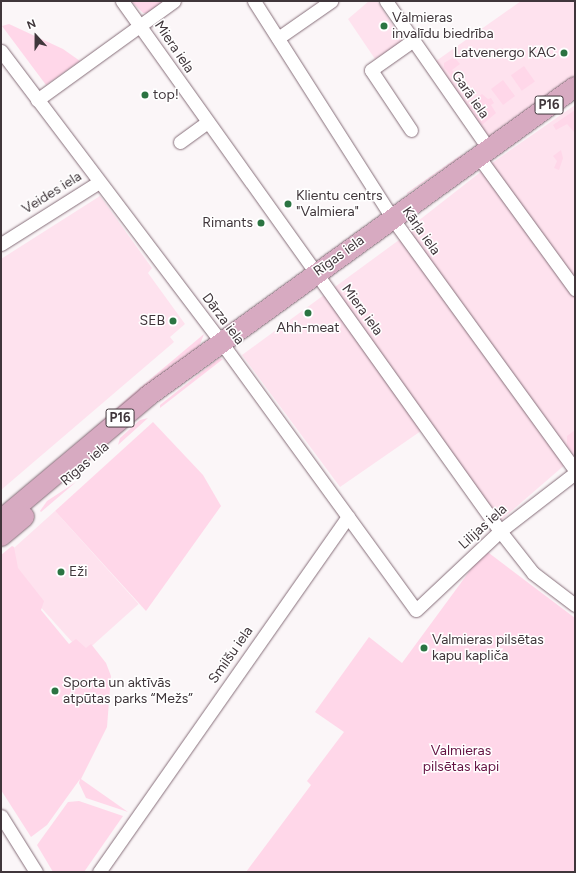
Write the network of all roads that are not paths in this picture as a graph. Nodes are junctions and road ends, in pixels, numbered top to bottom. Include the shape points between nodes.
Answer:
1 (122, 1) edge
2 (174, 1) edge
3 (254, 1) edge
4 (331, 1) edge
5 (386, 1) edge
6 (140, 25) junction
7 (278, 38) junction
8 (412, 41) junction
9 (1, 51) edge
10 (575, 87) edge
11 (38, 100) junction
12 (208, 122) junction
13 (411, 130) dead end
14 (180, 142) dead end
15 (482, 152) junction
16 (99, 182) junction
17 (392, 218) junction
18 (1, 244) edge
19 (316, 272) junction
20 (575, 289) edge
21 (221, 342) junction
22 (183, 371) junction
23 (575, 471) edge
24 (348, 516) junction
25 (1, 520) edge
26 (500, 531) junction
27 (1, 536) edge
28 (575, 605) edge
29 (416, 610) joint
30 (1, 816) edge
31 (36, 872) edge
32 (99, 872) edge

1 - 6 street, Miera iela
2 - 6 street
3 - 7 street, Kārļa iela
4 - 7 street
5 - 8 street, Garā iela
6 - 11 street
6 - 12 street, Miera iela
7 - 17 street, Kārļa iela
8 - 13 street via 371,70
8 - 15 street, Garā iela
9 - 11 street, Dārza iela
10 - 15 main road, Rīgas iela / P16
11 - 16 street, Dārza iela
12 - 14 street
12 - 19 street, Miera iela
15 - 17 main road, Rīgas iela / P16
15 - 20 street, Garā iela
16 - 18 street, Veides iela
16 - 21 street, Dārza iela
17 - 19 main road, Rīgas iela / P16
17 - 23 street, Kārļa iela
19 - 21 main road, Rīgas iela / P16
19 - 26 street, Miera iela
21 - 22 main road, Rīgas iela / P16
21 - 24 street, Dārza iela
22 - 25 main road, Rīgas iela / P16 via 101,434
22 - 27 main road, Rīgas iela / P16 via 152,406
23 - 26 street, Lilijas iela
24 - 29 street, Dārza iela
24 - 32 street, Smilšu iela
26 - 28 street, Miera iela via 533,573
26 - 29 street, Lilijas iela
30 - 31 street

